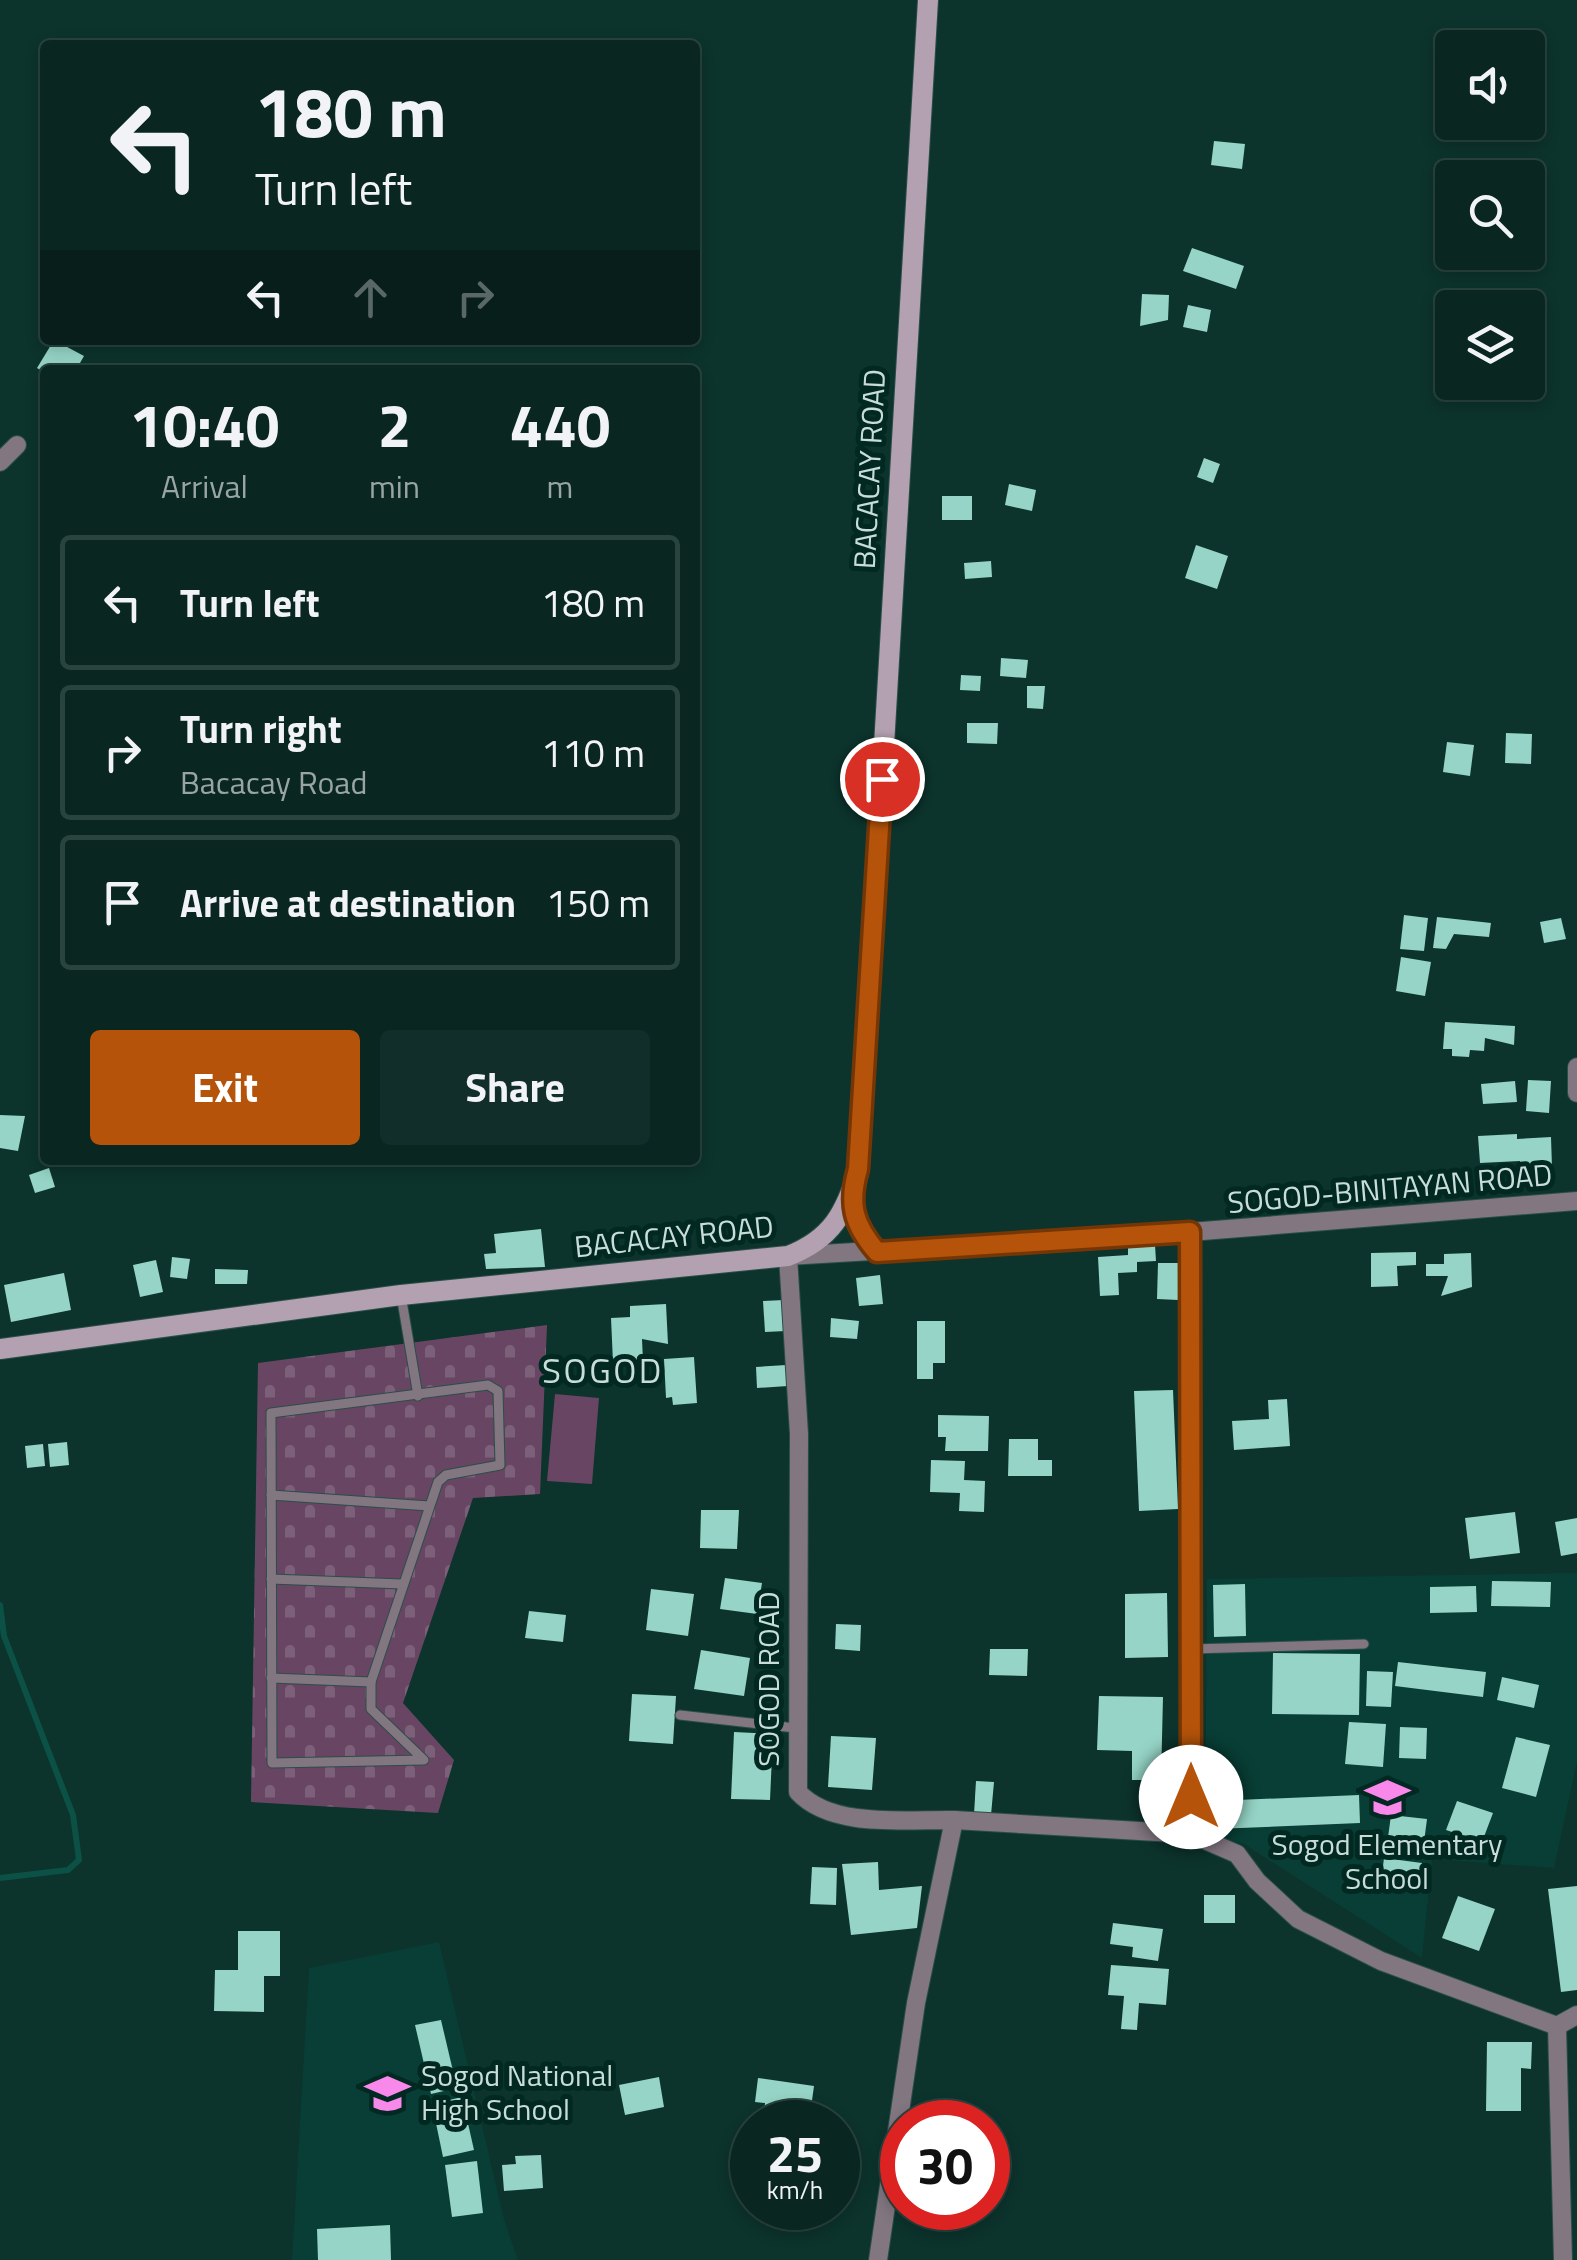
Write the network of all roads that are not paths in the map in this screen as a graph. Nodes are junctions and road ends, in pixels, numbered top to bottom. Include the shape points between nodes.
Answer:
1 (928, 0) edge
2 (17, 446) dead end
3 (0, 462) edge
4 (1577, 1067) edge
5 (1577, 1093) edge
6 (850, 1199) junction
7 (1577, 1201) edge
8 (1190, 1232) junction
9 (877, 1252) junction
10 (788, 1256) junction
11 (402, 1295) junction
12 (0, 1349) edge
13 (418, 1396) junction
14 (271, 1495) junction
15 (429, 1506) junction
16 (271, 1579) junction
17 (402, 1584) junction
18 (1364, 1644) dead end
19 (1191, 1649) junction
20 (272, 1678) junction
21 (372, 1682) junction
22 (680, 1715) dead end
23 (794, 1728) junction
24 (954, 1820) junction
25 (1191, 1834) junction
26 (1577, 2015) edge
27 (1557, 2026) junction
28 (878, 2260) edge
29 (1563, 2260) edge

1 - 6 main road, BACACAY ROAD via 858,1169
2 - 3 street
4 - 5 street
6 - 9 street via 858,1226
6 - 10 main road, BACACAY ROAD via 824,1238
7 - 8 street, SOGOD-BINITAYAN ROAD
8 - 9 street, SOGOD-BINITAYAN ROAD
8 - 19 street
9 - 10 street, SOGOD-BINITAYAN ROAD
10 - 11 main road, BACACAY ROAD
10 - 23 street, SOGOD ROAD via 799,1434
11 - 12 main road, BACACAY ROAD
11 - 13 lane
13 - 14 lane via 271,1413
13 - 15 lane via 488,1385 498,1390 500,1466 446,1474
14 - 15 lane
14 - 16 lane
15 - 17 lane
16 - 17 lane
16 - 20 lane
17 - 21 lane
18 - 19 lane
19 - 25 street
20 - 21 lane
20 - 21 lane via 272,1764 424,1760 371,1709
22 - 23 lane
23 - 24 street, SOGOD ROAD via 798,1792 808,1803 860,1818
24 - 25 street, SOGOD ROAD
24 - 28 street via 916,2003
25 - 27 street via 1237,1854 1298,1918 1381,1961
26 - 27 street
27 - 29 street

